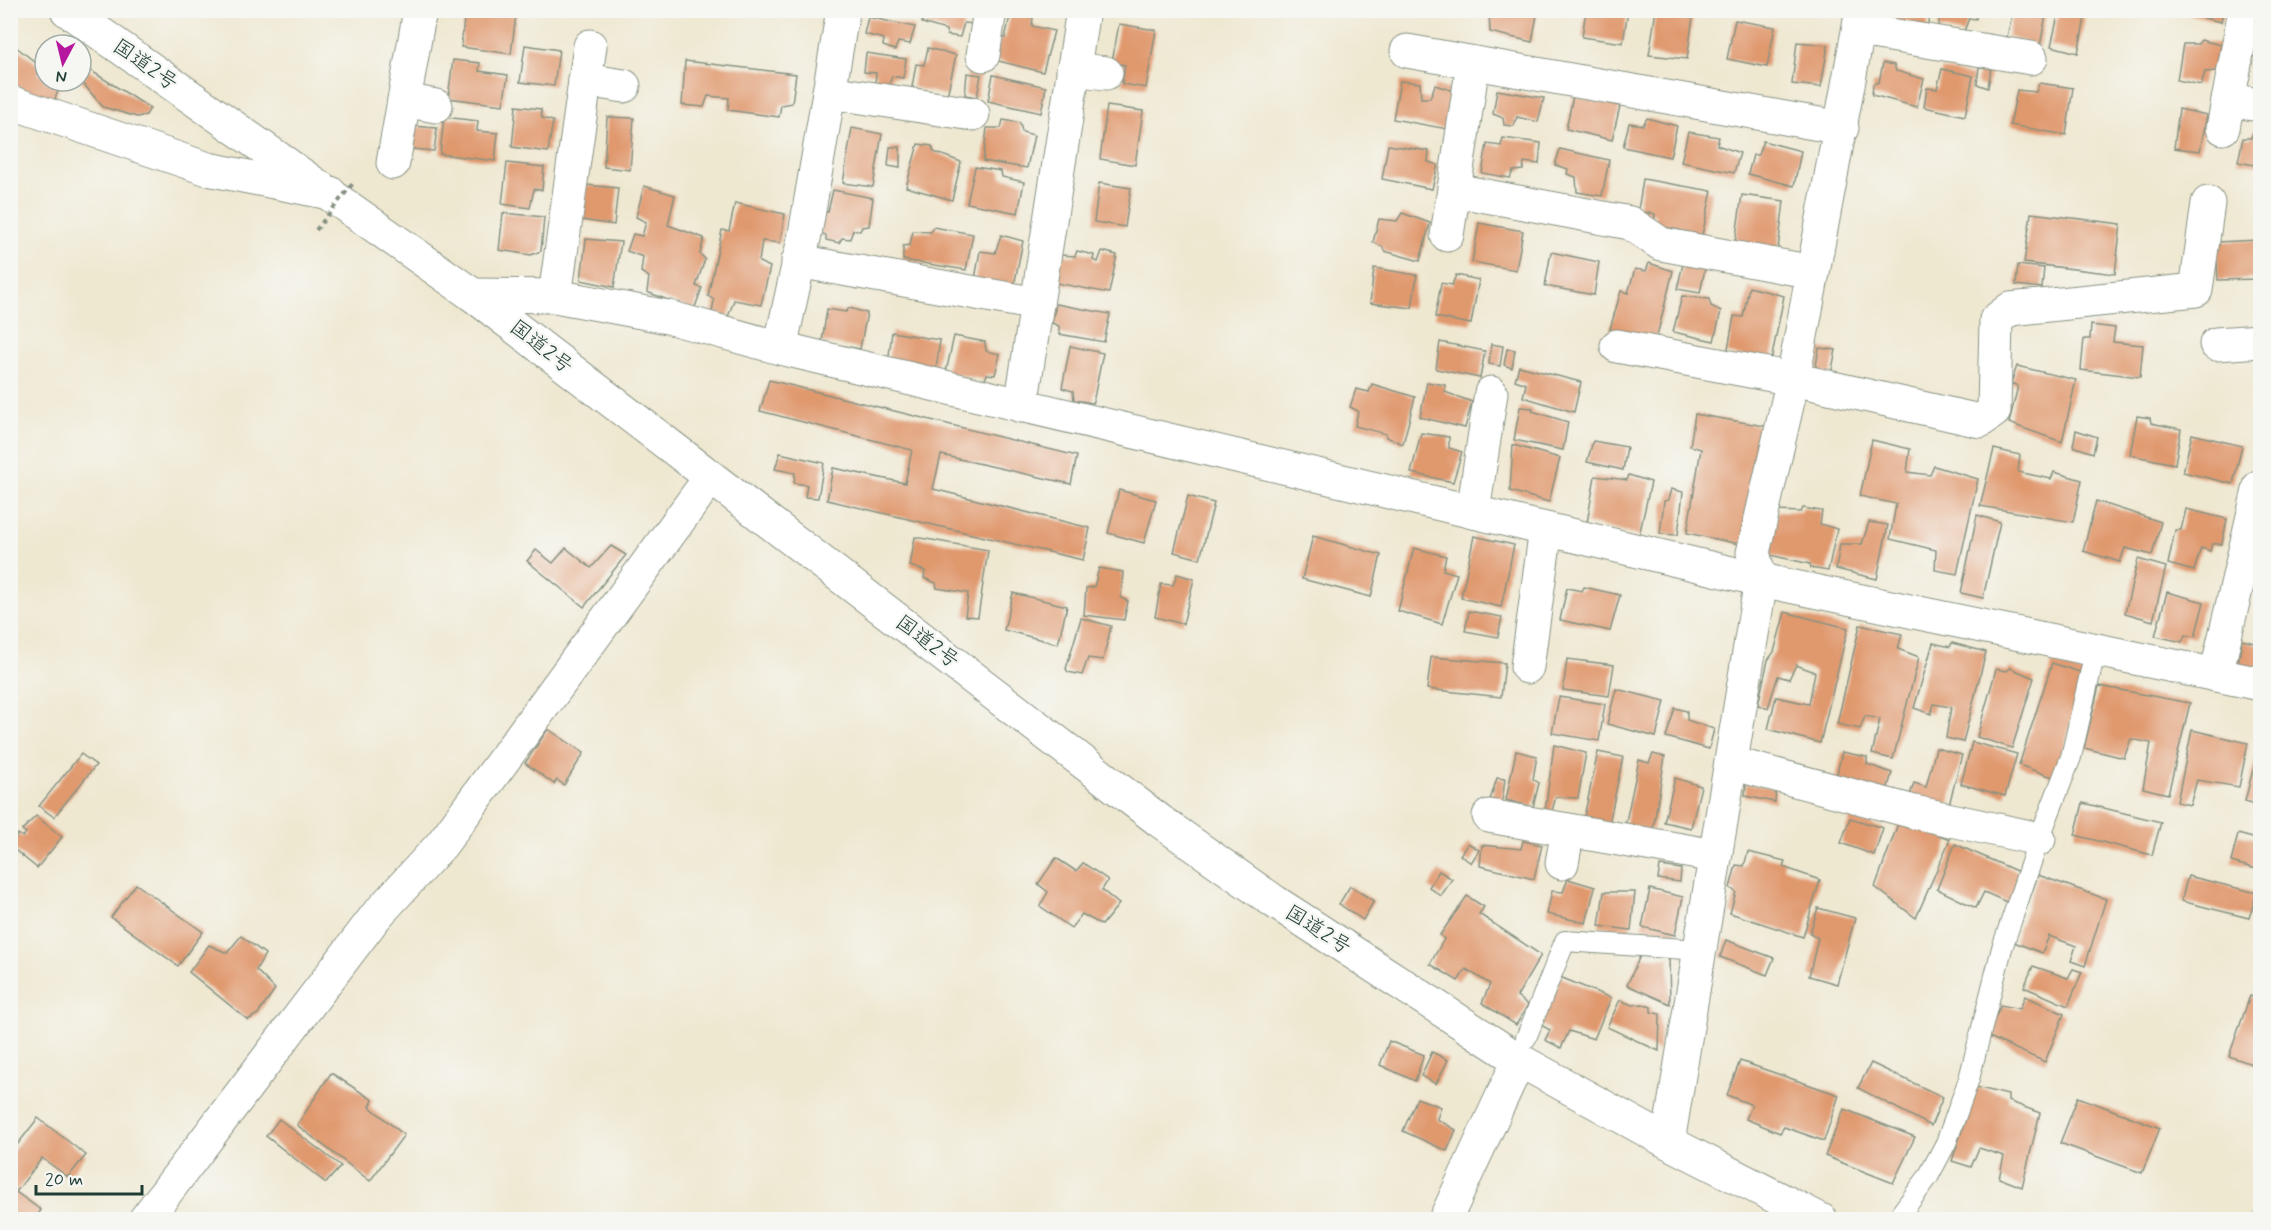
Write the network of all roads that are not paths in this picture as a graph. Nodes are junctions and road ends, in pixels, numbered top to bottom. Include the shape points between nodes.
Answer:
1 (67, 10) edge
2 (420, 10) edge
3 (843, 10) edge
4 (990, 10) edge
5 (1083, 10) edge
6 (2245, 10) edge
7 (1861, 20) edge
8 (590, 46) dead end
9 (983, 55) dead end
10 (2031, 58) dead end
11 (1473, 64) junction
12 (1073, 69) junction
13 (1106, 73) dead end
14 (585, 80) junction
15 (624, 86) dead end
16 (829, 92) junction
17 (404, 100) junction
18 (10, 102) edge
19 (2260, 105) edge
20 (436, 106) dead end
21 (973, 114) dead end
22 (1844, 117) junction
23 (393, 162) dead end
24 (342, 187) junction
25 (1454, 190) junction
26 (2208, 203) dead end
27 (1447, 235) dead end
28 (798, 261) junction
29 (1813, 272) junction
30 (473, 295) junction
31 (555, 296) junction
32 (1037, 304) junction
33 (2260, 341) edge
34 (2216, 344) dead end
35 (1617, 346) dead end
36 (780, 348) junction
37 (1793, 379) junction
38 (1491, 393) dead end
39 (1021, 406) junction
40 (710, 478) junction
41 (2260, 486) edge
42 (1473, 512) junction
43 (1546, 529) junction
44 (1761, 580) junction
45 (2096, 648) junction
46 (1527, 667) dead end
47 (2217, 675) junction
48 (2260, 684) edge
49 (1731, 763) junction
50 (1489, 816) dead end
51 (1568, 830) junction
52 (2039, 839) junction
53 (1715, 856) junction
54 (1562, 863) dead end
55 (1700, 950) junction
56 (1523, 1049) junction
57 (1668, 1142) junction
58 (145, 1220) edge
59 (1445, 1220) edge
60 (1821, 1220) edge
61 (1896, 1220) edge

1 - 24 main road, 国道2号
2 - 17 main road
3 - 16 main road
4 - 9 main road
5 - 12 main road
6 - 19 main road via 2225,114
7 - 10 main road
7 - 22 main road
8 - 14 main road
11 - 22 main road
11 - 22 main road via 1410,41
11 - 25 main road
12 - 13 main road
12 - 32 main road
14 - 15 main road
14 - 31 main road
16 - 21 main road
16 - 28 main road
17 - 20 main road
17 - 23 main road
18 - 24 main road via 208,169
22 - 29 main road
24 - 30 main road, 国道2号
25 - 27 main road
25 - 29 main road via 1630,223 1661,244
26 - 37 main road via 2196,290 2010,309 1996,320 1994,411 1980,420
28 - 32 main road
28 - 36 main road
29 - 37 main road
30 - 31 main road
30 - 40 main road, 国道2号
31 - 36 main road via 668,316
32 - 39 main road
33 - 34 main road
35 - 37 main road
36 - 39 main road
37 - 44 main road via 1753,553
38 - 42 main road
39 - 42 main road
40 - 56 main road, 国道2号 via 1160,821 1275,902
40 - 58 main road via 442,844 376,916
41 - 47 main road
42 - 43 main road
43 - 44 main road
43 - 46 main road
44 - 45 main road
44 - 49 main road
45 - 47 main road
45 - 52 lane via 2071,757
47 - 48 main road
49 - 52 main road via 1914,812
49 - 53 main road
50 - 51 main road
51 - 53 main road
51 - 54 main road
52 - 61 lane via 2002,948 1969,1079 1946,1143 1928,1177
53 - 55 main road
55 - 56 lane via 1564,941
55 - 57 main road
56 - 57 main road, 国道2号
56 - 59 main road
57 - 60 main road, 国道2号

